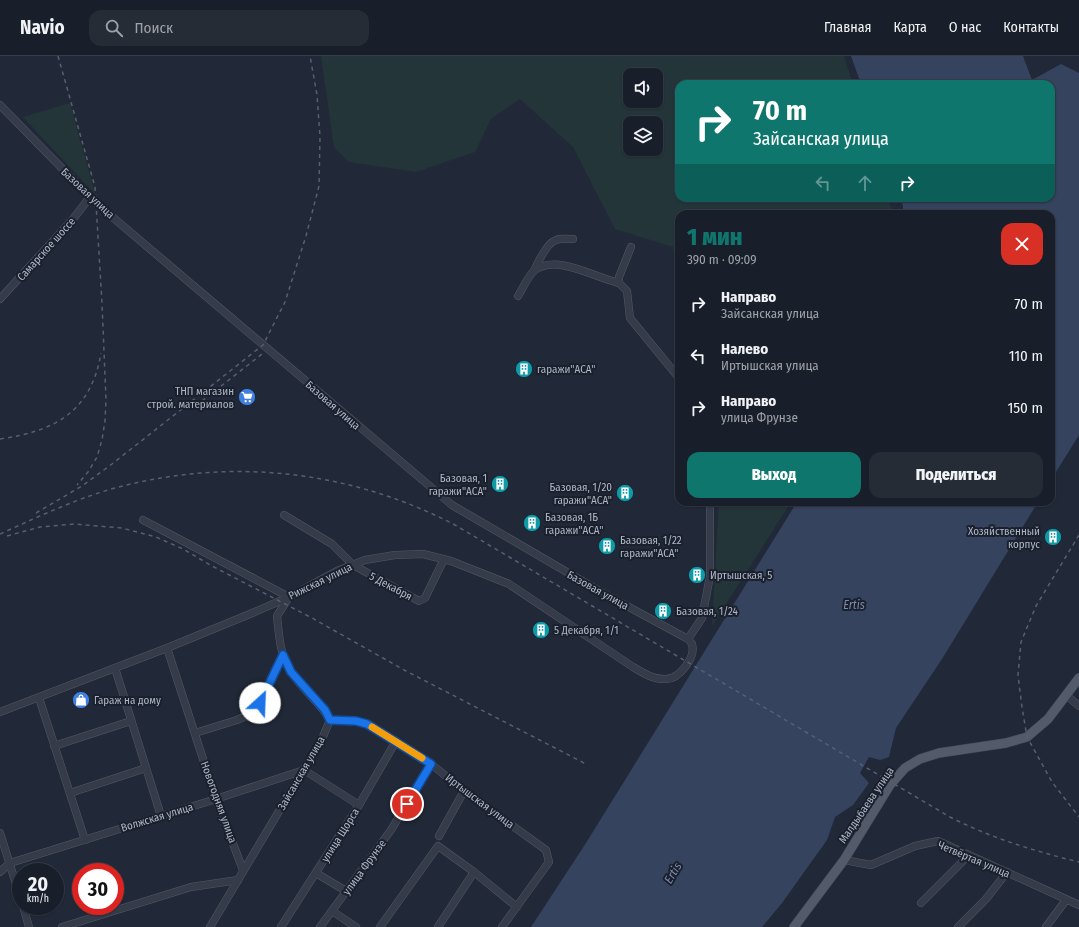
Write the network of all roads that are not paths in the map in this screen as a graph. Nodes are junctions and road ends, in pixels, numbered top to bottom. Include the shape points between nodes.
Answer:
1 (0, 106) edge
2 (90, 197) junction
3 (572, 238) dead end
4 (631, 247) dead end
5 (534, 270) junction
6 (619, 283) junction
7 (518, 296) dead end
8 (0, 299) edge
9 (675, 373) edge
10 (710, 506) edge
11 (284, 515) dead end
12 (143, 520) dead end
13 (444, 559) junction
14 (353, 565) junction
15 (289, 597) junction
16 (688, 639) junction
17 (167, 648) junction
18 (283, 655) junction
19 (115, 668) junction
20 (1079, 678) edge
21 (1067, 696) junction
22 (39, 698) junction
23 (1079, 706) edge
24 (0, 712) edge
25 (330, 720) junction
26 (131, 721) junction
27 (195, 733) junction
28 (396, 741) junction
29 (54, 746) junction
30 (431, 764) junction
31 (146, 768) junction
32 (304, 770) junction
33 (464, 791) junction
34 (70, 793) junction
35 (216, 799) junction
36 (359, 805) junction
37 (161, 816) junction
38 (0, 833) edge
39 (439, 836) dead end
40 (85, 840) junction
41 (969, 856) junction
42 (844, 860) junction
43 (10, 863) junction
44 (12, 870) edge
45 (244, 870) junction
46 (0, 872) edge
47 (474, 872) junction
48 (1007, 872) junction
49 (316, 873) junction
50 (238, 880) junction
51 (346, 891) junction
52 (1066, 900) junction
53 (921, 903) dead end
54 (1079, 905) edge
55 (517, 907) junction
56 (332, 911) junction
57 (26, 915) edge
58 (29, 927) edge
59 (62, 927) edge
60 (210, 927) edge
61 (281, 927) edge
62 (320, 927) edge
63 (356, 927) edge
64 (380, 927) edge
65 (438, 927) edge
66 (502, 927) edge
67 (794, 927) edge
68 (958, 927) edge
69 (1046, 927) edge

1 - 2 street, Базовая улица
2 - 8 street, Самарское шоссе
2 - 16 street, Базовая улица via 452,505 600,592
3 - 5 street via 556,240 547,248
4 - 6 street via 618,277
5 - 6 street via 558,264
5 - 7 street
6 - 9 street via 627,291 630,318
10 - 16 street via 710,575 702,618
11 - 14 street, 5 Декабря via 332,544
12 - 15 street
13 - 14 street, Рижская улица via 423,554 395,555 365,560
13 - 14 street, 5 Декабря via 425,598 419,601
13 - 16 street, Рижская улица via 509,584 648,676 667,680 682,672 692,652 692,644
14 - 15 street, Рижская улица
15 - 17 street, Рижская улица
15 - 18 street via 277,616
17 - 19 street, Рижская улица
17 - 27 street, Новогодняя улица
18 - 25 street via 291,672 325,710
18 - 27 street via 257,711
19 - 22 street, Рижская улица
19 - 26 street
20 - 21 main road, Малдыбаева улица
21 - 23 street
21 - 42 main road, Малдыбаева улица via 1048,719 1027,737 1006,744 939,753 920,759 905,768 890,785
22 - 24 street, Рижская улица
22 - 29 street
25 - 28 street, Иртышская улица via 367,724
25 - 32 street, Зайсанская улица
26 - 29 street
26 - 31 street
27 - 35 street, Новогодняя улица
28 - 30 street, Иртышская улица
28 - 36 street, улица Щорса
29 - 34 street
30 - 33 street, Иртышская улица
30 - 51 street, улица Фрунзе via 391,830
31 - 34 street
31 - 37 street
32 - 35 street, Волжская улица
32 - 36 street
32 - 45 street, Зайсанская улица
33 - 39 street
33 - 55 street, Иртышская улица via 546,850 549,862
34 - 40 street
35 - 37 street, Волжская улица
35 - 45 street, Новогодняя улица
36 - 49 street, улица Щорса
37 - 40 street, Волжская улица
38 - 43 street
40 - 43 street, Волжская улица
41 - 42 street, Четвёртая улица via 938,841 915,846 871,865
41 - 48 street, Четвёртая улица
41 - 53 street
42 - 67 main road, Малдыбаева улица
43 - 44 street
43 - 46 street
45 - 50 street, Зайсанская улица
47 - 55 street
47 - 64 street via 438,846
47 - 65 street
48 - 52 street, Четвёртая улица
48 - 68 street via 986,899
49 - 51 street
49 - 61 street, улица Щорса
50 - 59 street via 191,887
50 - 60 street, Зайсанская улица
51 - 56 street, улица Фрунзе
52 - 54 street, Четвёртая улица
52 - 69 street
55 - 66 street, Иртышская улица
56 - 62 street, улица Фрунзе
56 - 63 street
57 - 58 street

